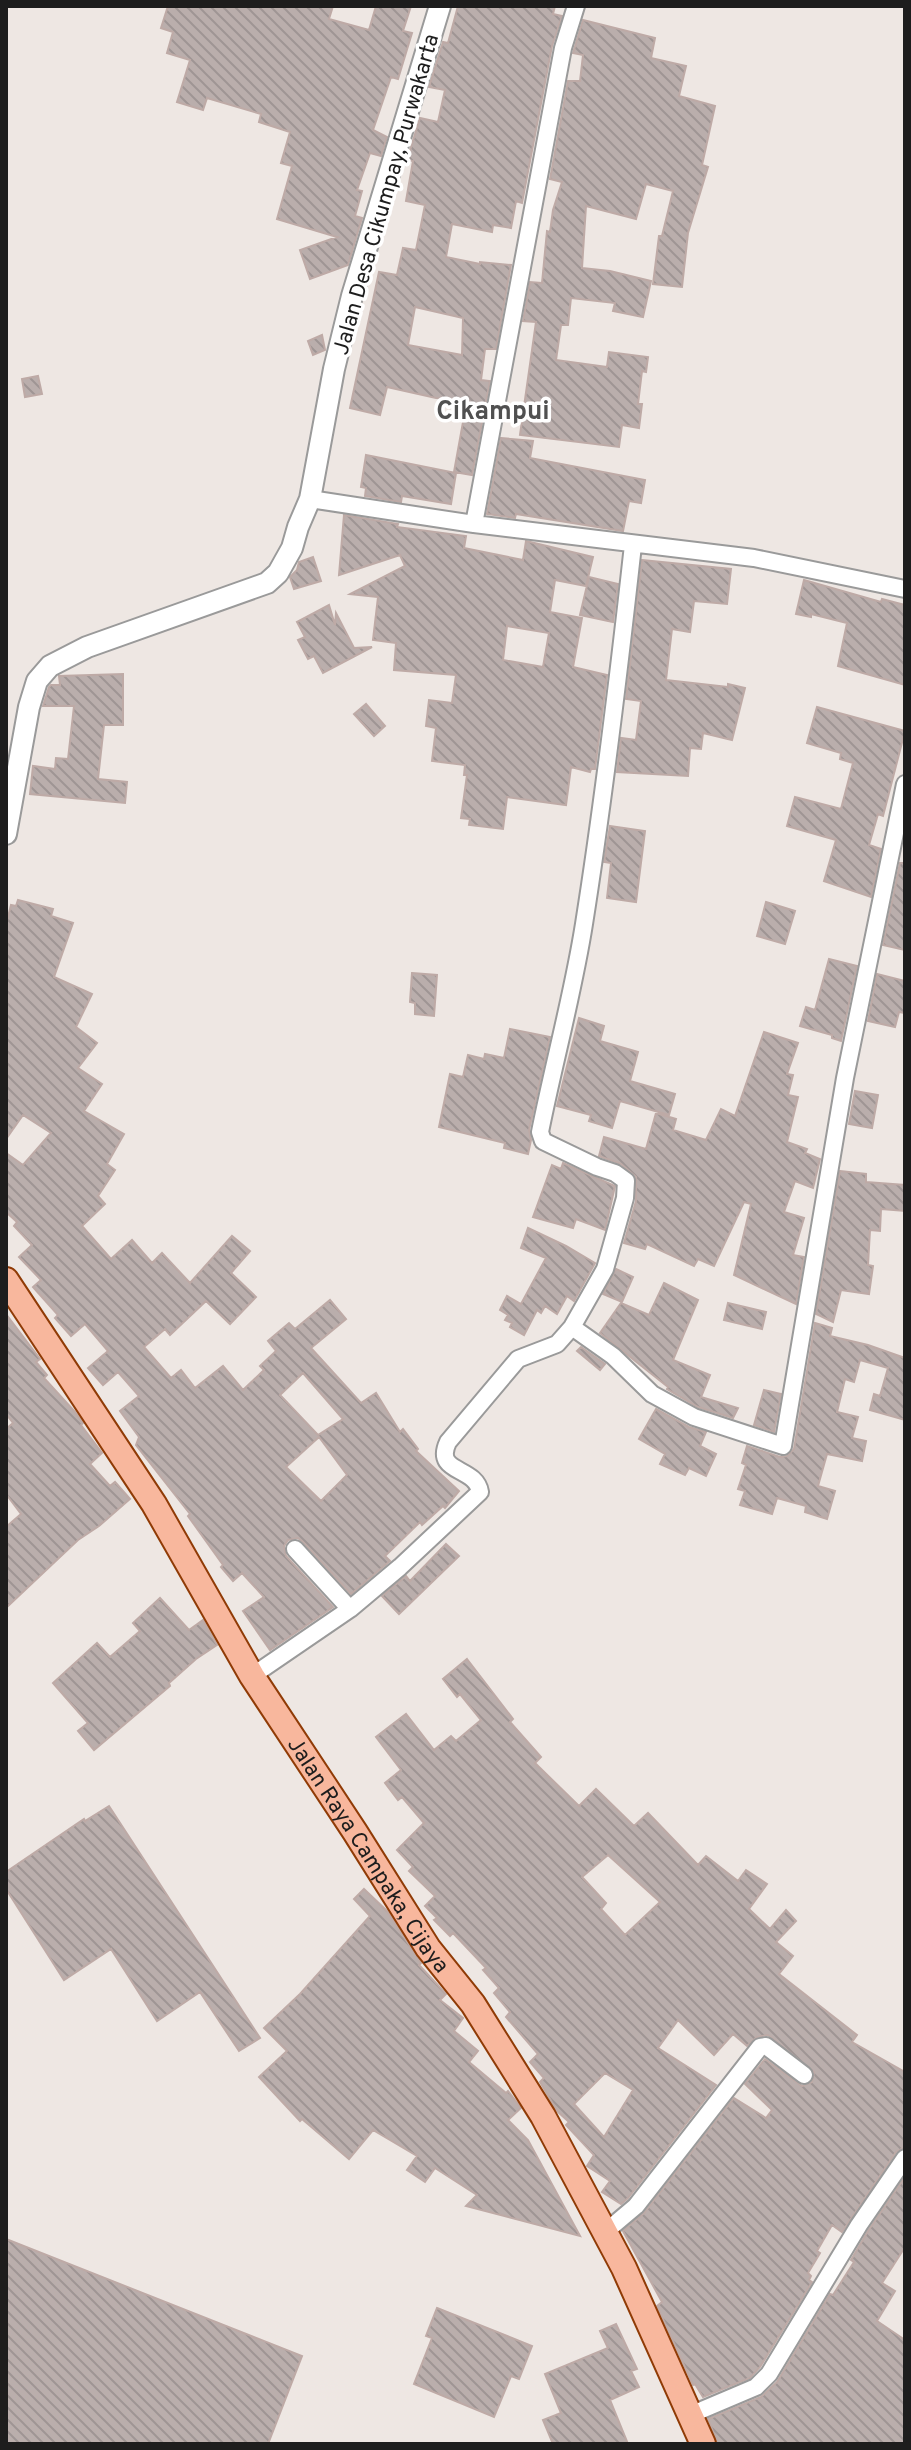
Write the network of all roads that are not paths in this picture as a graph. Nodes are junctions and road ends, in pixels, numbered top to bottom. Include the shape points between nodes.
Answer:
1 (440, 6) edge
2 (576, 6) edge
3 (310, 499) junction
4 (474, 524) junction
5 (633, 545) junction
6 (905, 589) edge
7 (905, 784) edge
8 (6, 834) edge
9 (6, 1280) edge
10 (572, 1327) junction
11 (295, 1549) dead end
12 (350, 1609) junction
13 (252, 1676) junction
14 (804, 2075) dead end
15 (905, 2158) edge
16 (604, 2233) junction
17 (690, 2415) junction
18 (703, 2444) edge

1 - 3 street, Jalan Desa Cikumpay, Purwakarta via 352,296
2 - 4 street via 563,48
3 - 4 street
3 - 8 street, Jalan Desa Cikumpay, Purwakarta via 292,548 267,583 87,647 50,666 37,681 29,707
4 - 5 street
5 - 6 street via 754,558
5 - 10 street via 584,924 540,1132 543,1141 626,1181 605,1269
7 - 10 street via 845,1078 783,1446 694,1417 652,1394 613,1356
9 - 13 main road, Jalan Raya Campaka, Cijaya via 154,1504
10 - 12 street via 557,1344 518,1359 448,1442 445,1461 474,1480 480,1492
11 - 12 street
12 - 13 street
13 - 16 main road, Jalan Raya Campaka, Cijaya via 428,1948 473,2004 550,2129
14 - 16 street via 766,2046 760,2047 636,2206
15 - 17 street via 769,2374 756,2387
16 - 17 main road, Jalan Raya Campaka, Cijaya
17 - 18 main road, Jalan Raya Campaka, Cijaya

